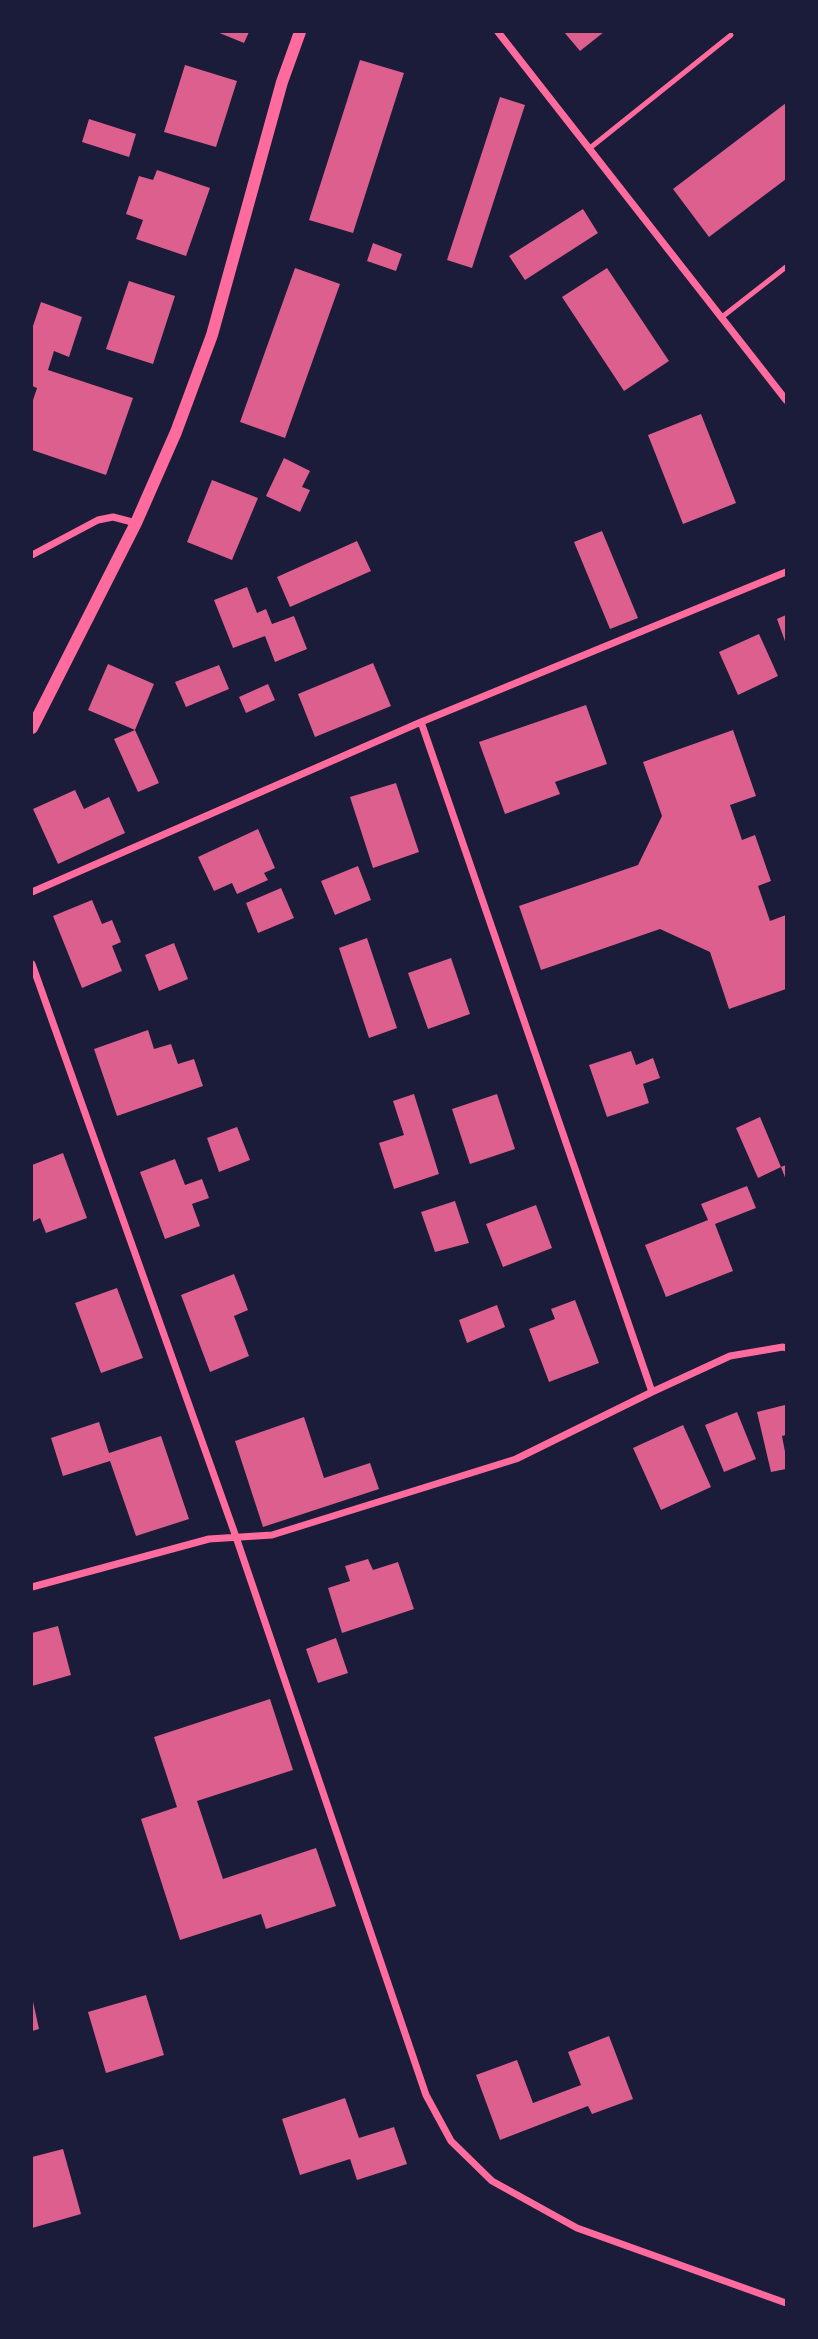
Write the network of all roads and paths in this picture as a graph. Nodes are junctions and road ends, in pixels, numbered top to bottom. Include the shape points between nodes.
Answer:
1 (300, 32) edge
2 (498, 32) edge
3 (731, 35) dead end
4 (590, 148) junction
5 (786, 267) edge
6 (722, 317) junction
7 (786, 400) edge
8 (136, 523) junction
9 (32, 555) edge
10 (786, 572) edge
11 (421, 722) junction
12 (32, 729) edge
13 (32, 892) edge
14 (32, 964) edge
15 (786, 1348) edge
16 (652, 1392) junction
17 (236, 1537) junction
18 (32, 1587) edge
19 (786, 2302) edge

1 - 8 street via 212,335
2 - 4 street
3 - 4 lane
4 - 6 street
5 - 6 lane
6 - 7 street
8 - 9 street via 113,517 98,520
8 - 12 street
10 - 11 street
11 - 13 street
11 - 16 street
14 - 17 street
15 - 16 street via 730,1356
16 - 17 street via 516,1459 272,1535
17 - 18 street via 209,1539
17 - 19 street via 426,2095 451,2141 492,2181 577,2228

